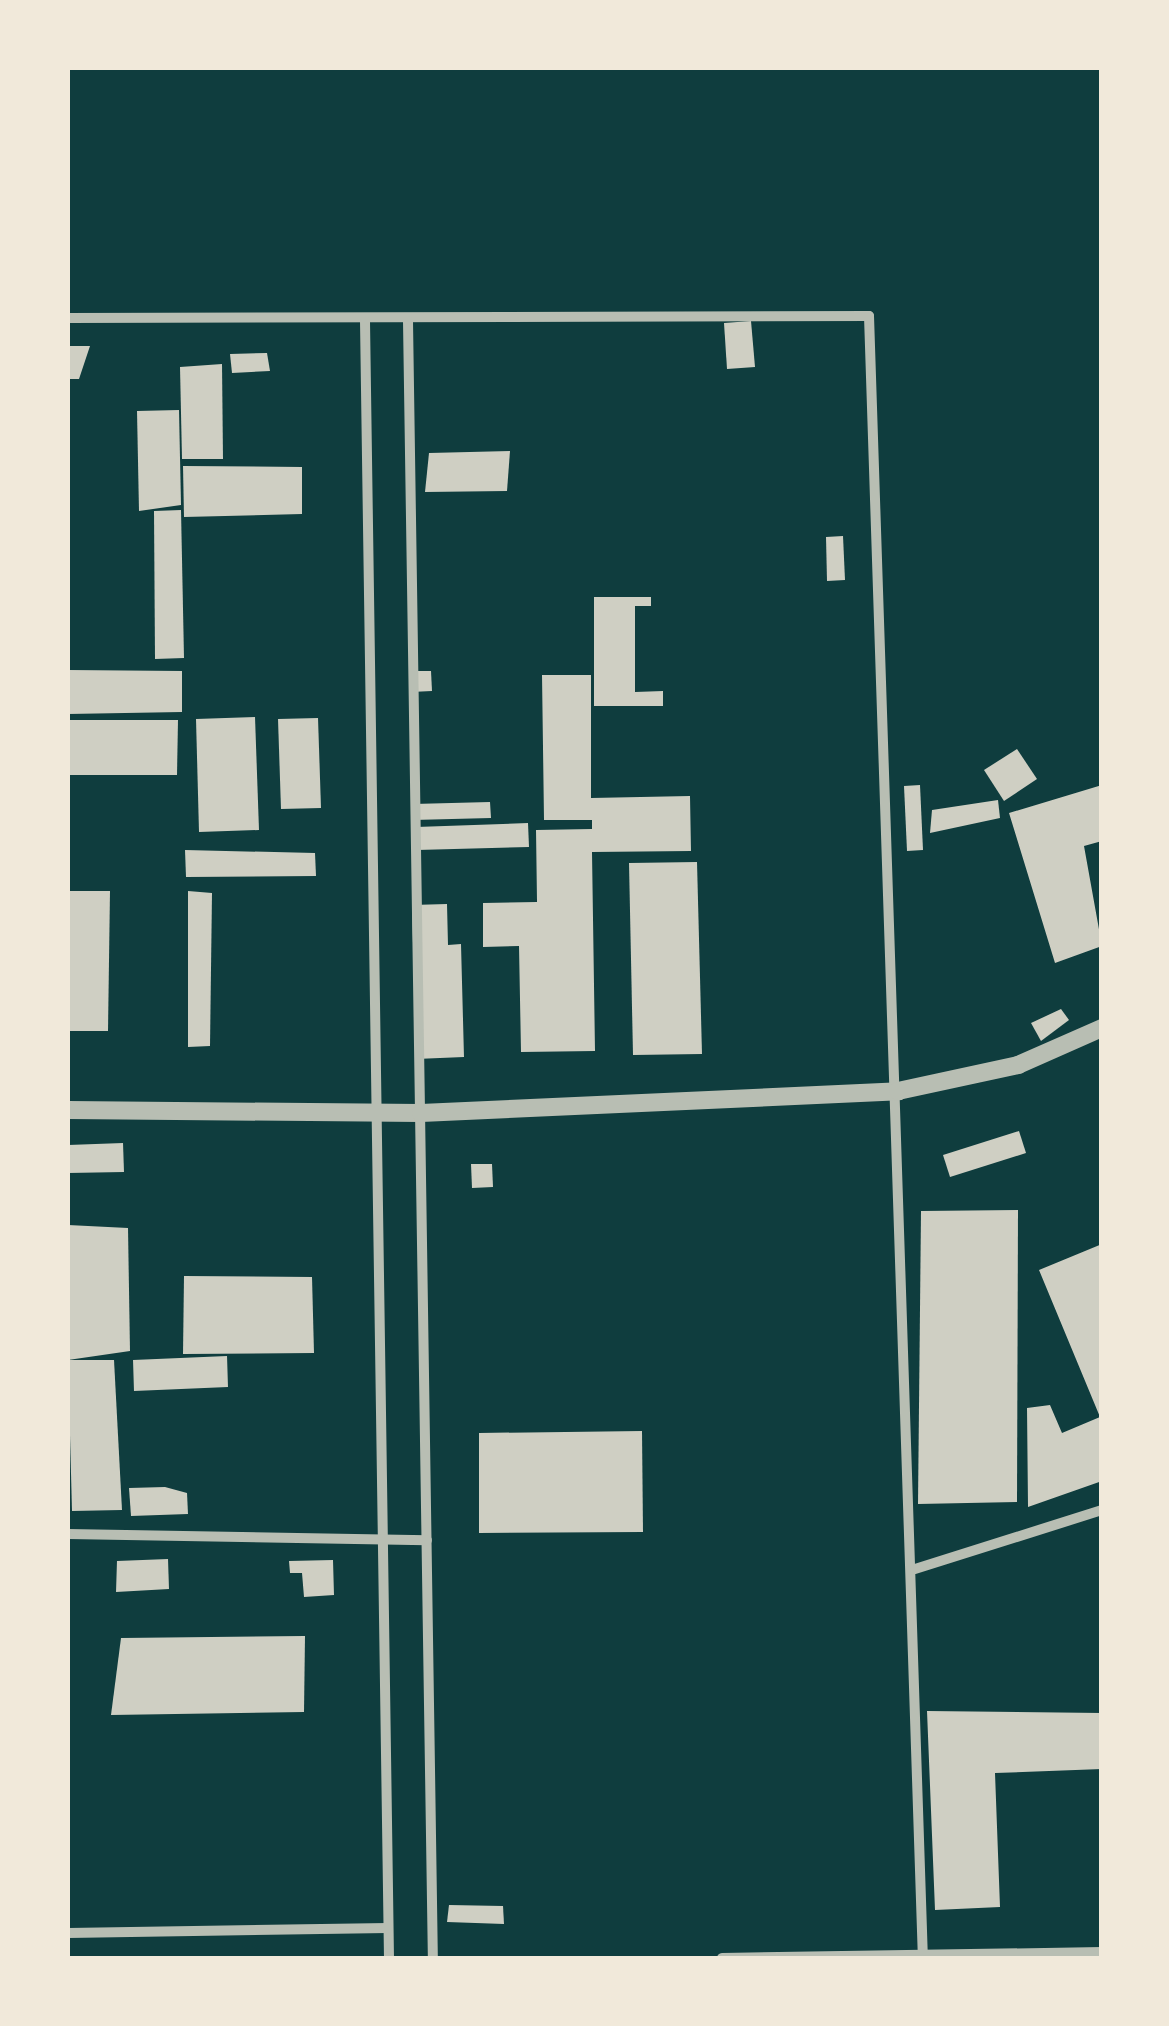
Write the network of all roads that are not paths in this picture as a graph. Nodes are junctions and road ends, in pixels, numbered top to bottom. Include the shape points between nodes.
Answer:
1 (68, 318) edge
2 (365, 321) junction
3 (408, 321) junction
4 (1102, 1028) edge
5 (898, 1091) junction
6 (68, 1110) edge
7 (376, 1113) junction
8 (420, 1114) junction
9 (1102, 1510) edge
10 (68, 1534) edge
11 (382, 1539) junction
12 (427, 1540) junction
13 (915, 1569) junction
14 (388, 1928) junction
15 (68, 1933) edge
16 (1102, 1952) edge
17 (389, 1958) edge
18 (434, 1958) edge
19 (722, 1958) edge
20 (923, 1958) edge

1 - 2 street
2 - 3 street
2 - 7 street
3 - 5 street via 870,316
3 - 8 street
4 - 5 street via 1018,1065
5 - 8 street
5 - 13 street
6 - 7 street
7 - 8 street
7 - 11 street
8 - 12 street
9 - 13 street
10 - 11 street
11 - 12 street
11 - 14 street
12 - 18 street
13 - 20 street
14 - 15 street
14 - 17 street
16 - 20 street
19 - 20 street

